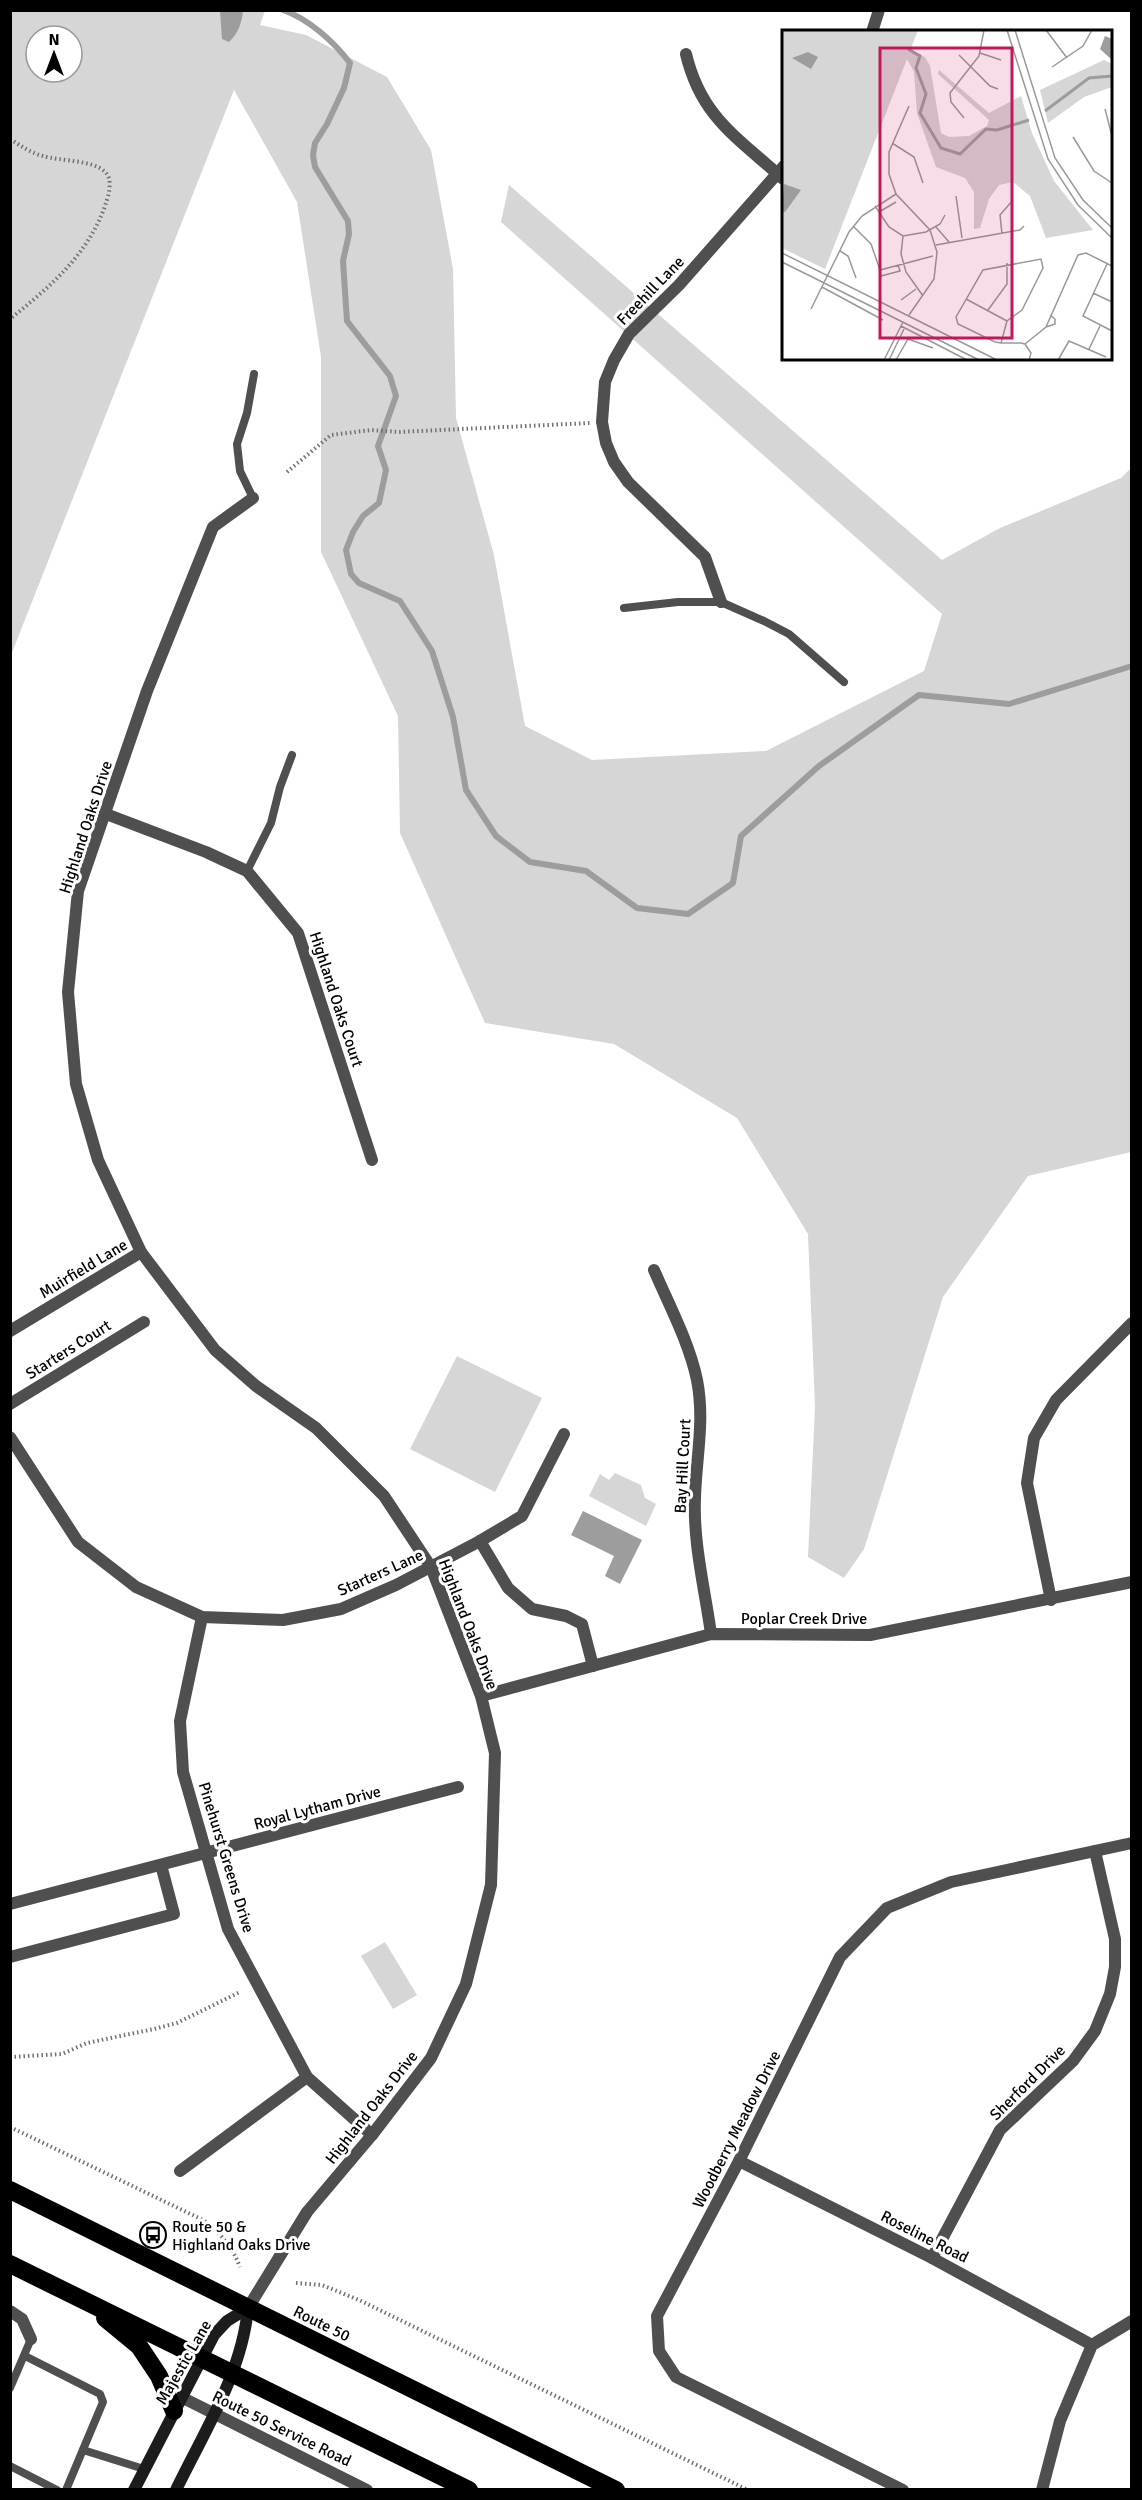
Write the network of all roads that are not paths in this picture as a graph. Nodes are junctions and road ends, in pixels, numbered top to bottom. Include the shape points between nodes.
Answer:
1 (879, 10) edge
2 (873, 30) edge
3 (686, 54) dead end
4 (782, 173) edge
5 (254, 374) dead end
6 (253, 498) joint
7 (722, 602) junction
8 (624, 608) dead end
9 (844, 682) dead end
10 (292, 755) dead end
11 (106, 814) junction
12 (247, 871) junction
13 (372, 1160) dead end
14 (141, 1252) junction
15 (654, 1270) dead end
16 (144, 1322) dead end
17 (1131, 1323) edge
18 (10, 1331) edge
19 (10, 1404) edge
20 (564, 1434) dead end
21 (10, 1437) edge
22 (480, 1541) junction
23 (431, 1567) junction
24 (1131, 1582) edge
25 (1051, 1600) junction
26 (202, 1617) junction
27 (711, 1634) junction
28 (593, 1666) junction
29 (480, 1696) junction
30 (458, 1787) dead end
31 (1131, 1843) edge
32 (1095, 1851) junction
33 (207, 1853) junction
34 (161, 1865) junction
35 (10, 1904) edge
36 (10, 1957) edge
37 (308, 2077) junction
38 (372, 2135) junction
39 (740, 2161) junction
40 (180, 2170) dead end
41 (10, 2190) edge
42 (932, 2258) junction
43 (10, 2264) edge
44 (86, 2301) junction
45 (248, 2308) junction
46 (10, 2311) edge
47 (1131, 2321) edge
48 (31, 2339) joint
49 (1092, 2345) junction
50 (25, 2356) junction
51 (201, 2357) junction
52 (232, 2372) junction
53 (11, 2385) edge
54 (177, 2404) junction
55 (214, 2413) junction
56 (83, 2450) junction
57 (10, 2466) edge
58 (144, 2469) junction
59 (57, 2490) edge
60 (66, 2490) edge
61 (134, 2490) edge
62 (176, 2490) edge
63 (368, 2490) edge
64 (470, 2490) edge
65 (616, 2490) edge
66 (903, 2490) edge
67 (1042, 2490) edge

1 - 2 street
3 - 4 street via 695,87 713,115
4 - 7 street, Freehill Lane via 629,334 605,382 602,422 614,462 628,482 705,557
5 - 6 lane via 237,444 240,471
6 - 11 street, Highland Oaks Drive via 213,527 147,691
7 - 8 lane
7 - 9 lane via 789,634
10 - 12 lane via 272,823
11 - 12 street, Highland Oaks Court
11 - 14 street, Highland Oaks Drive via 78,891 68,992 76,1084 98,1160
12 - 13 street, Highland Oaks Court via 298,933
14 - 18 street, Muirfield Lane
14 - 23 street, Highland Oaks Drive via 215,1350 256,1386 316,1428 384,1496
15 - 27 street, Bay Hill Court via 697,1379 702,1419 694,1499
16 - 19 street, Starters Court
17 - 25 street via 1056,1400 1034,1438 1027,1483
20 - 22 street, Starters Lane via 522,1516
21 - 26 street, Starters Lane via 78,1542 136,1587
22 - 23 street, Starters Lane
22 - 28 street via 508,1588 532,1609 566,1616 582,1624
23 - 26 street, Starters Lane via 341,1609 283,1620
23 - 29 street, Highland Oaks Drive
24 - 25 street, Poplar Creek Drive
25 - 27 street, Poplar Creek Drive via 870,1635
26 - 33 street, Pinehurst Greens Drive via 180,1721 183,1772
27 - 28 street, Poplar Creek Drive
28 - 29 street, Poplar Creek Drive
29 - 38 street, Highland Oaks Drive via 495,1753 491,1885 466,1984 431,2058
30 - 33 street, Royal Lytham Drive
31 - 32 street, Woodberry Meadow Drive
32 - 39 street, Woodberry Meadow Drive via 951,1882 887,1908 840,1957
32 - 42 street, Sherford Drive via 1115,1939 1110,1994 1095,2031 1073,2061 1000,2130
33 - 34 street, Royal Lytham Drive
33 - 37 street, Pinehurst Greens Drive via 228,1929
34 - 35 street, Royal Lytham Drive
34 - 36 street via 174,1914
37 - 38 street, Pinehurst Greens Drive
37 - 40 street
38 - 45 street, Highland Oaks Drive via 307,2212
39 - 42 street, Roseline Road
39 - 66 street, Woodberry Meadow Drive via 657,2316 659,2351 676,2377
41 - 45 highway, Route 50
42 - 49 street, Roseline Road
43 - 44 highway
44 - 51 highway
44 - 54 highway via 139,2346
45 - 51 street, Majestic Lane via 227,2321
45 - 52 street via 242,2346
45 - 65 highway, Route 50
46 - 48 street via 22,2319
47 - 49 street
48 - 50 lane
49 - 67 street via 1060,2421
50 - 53 lane
50 - 56 lane via 100,2394 103,2402
51 - 52 highway
51 - 54 street, Majestic Lane
52 - 55 street
52 - 64 highway
54 - 55 street, Route 50 Service Road
54 - 58 street, Majestic Lane
55 - 62 street
55 - 63 street, Route 50 Service Road
56 - 58 lane
56 - 60 lane
57 - 59 lane
58 - 61 street, Majestic Lane

